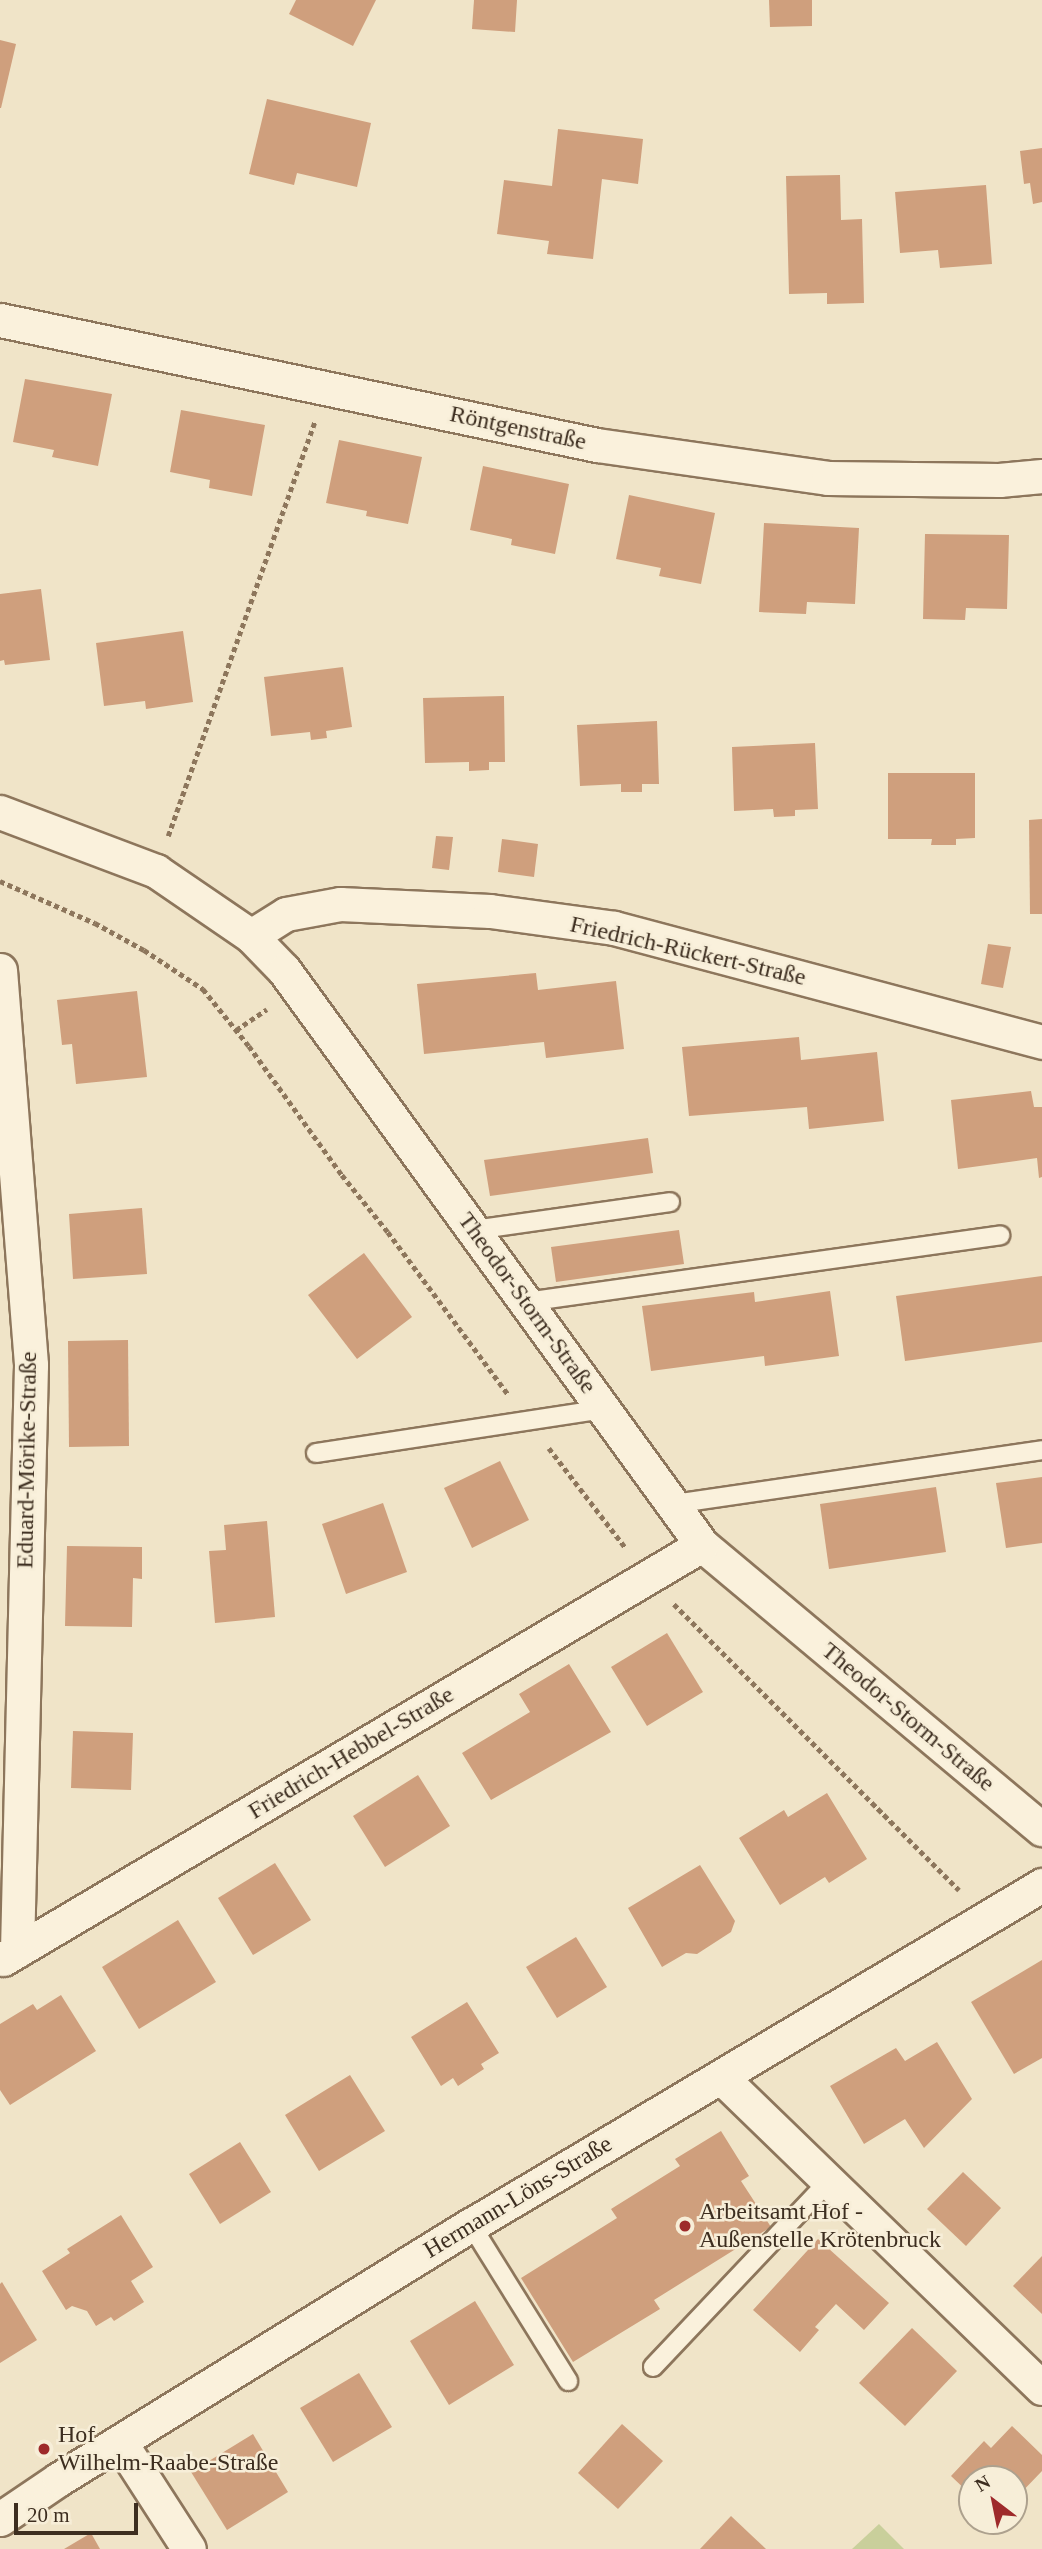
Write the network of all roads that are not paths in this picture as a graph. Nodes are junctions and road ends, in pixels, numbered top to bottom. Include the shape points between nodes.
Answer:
1 (0, 320) edge
2 (1042, 476) edge
3 (0, 812) edge
4 (251, 936) junction
5 (0, 970) edge
6 (1042, 1042) edge
7 (670, 1202) dead end
8 (474, 1230) junction
9 (1000, 1235) dead end
10 (526, 1302) junction
11 (603, 1409) junction
12 (1042, 1450) edge
13 (316, 1453) dead end
14 (673, 1504) junction
15 (702, 1545) junction
16 (1042, 1829) edge
17 (1042, 1885) edge
18 (8, 1956) edge
19 (721, 2077) junction
20 (829, 2181) junction
21 (471, 2225) junction
22 (653, 2367) dead end
23 (568, 2381) dead end
24 (1042, 2388) edge
25 (120, 2442) junction
26 (0, 2519) edge
27 (189, 2549) edge

1 - 2 street, Röntgenstraße via 597,445 828,478 999,480
3 - 4 street, Theodor-Storm-Straße via 156,871
4 - 6 street, Friedrich-Rückert-Straße via 286,914 340,904 490,911 614,928
4 - 8 street, Theodor-Storm-Straße via 284,970
5 - 18 street, Eduard-Mörike-Straße via 30,1365
7 - 8 lane
8 - 10 street, Theodor-Storm-Straße
9 - 10 lane
10 - 11 street, Theodor-Storm-Straße
11 - 13 lane
11 - 14 street, Theodor-Storm-Straße
12 - 14 lane
14 - 15 street, Theodor-Storm-Straße
15 - 16 street, Theodor-Storm-Straße
15 - 18 street, Friedrich-Hebbel-Straße
17 - 19 street, Hermann-Löns-Straße
19 - 20 street
19 - 21 street, Hermann-Löns-Straße
20 - 22 lane
20 - 24 street
21 - 23 lane
21 - 25 street, Hermann-Löns-Straße
25 - 26 street, Hermann-Löns-Straße
25 - 27 street

